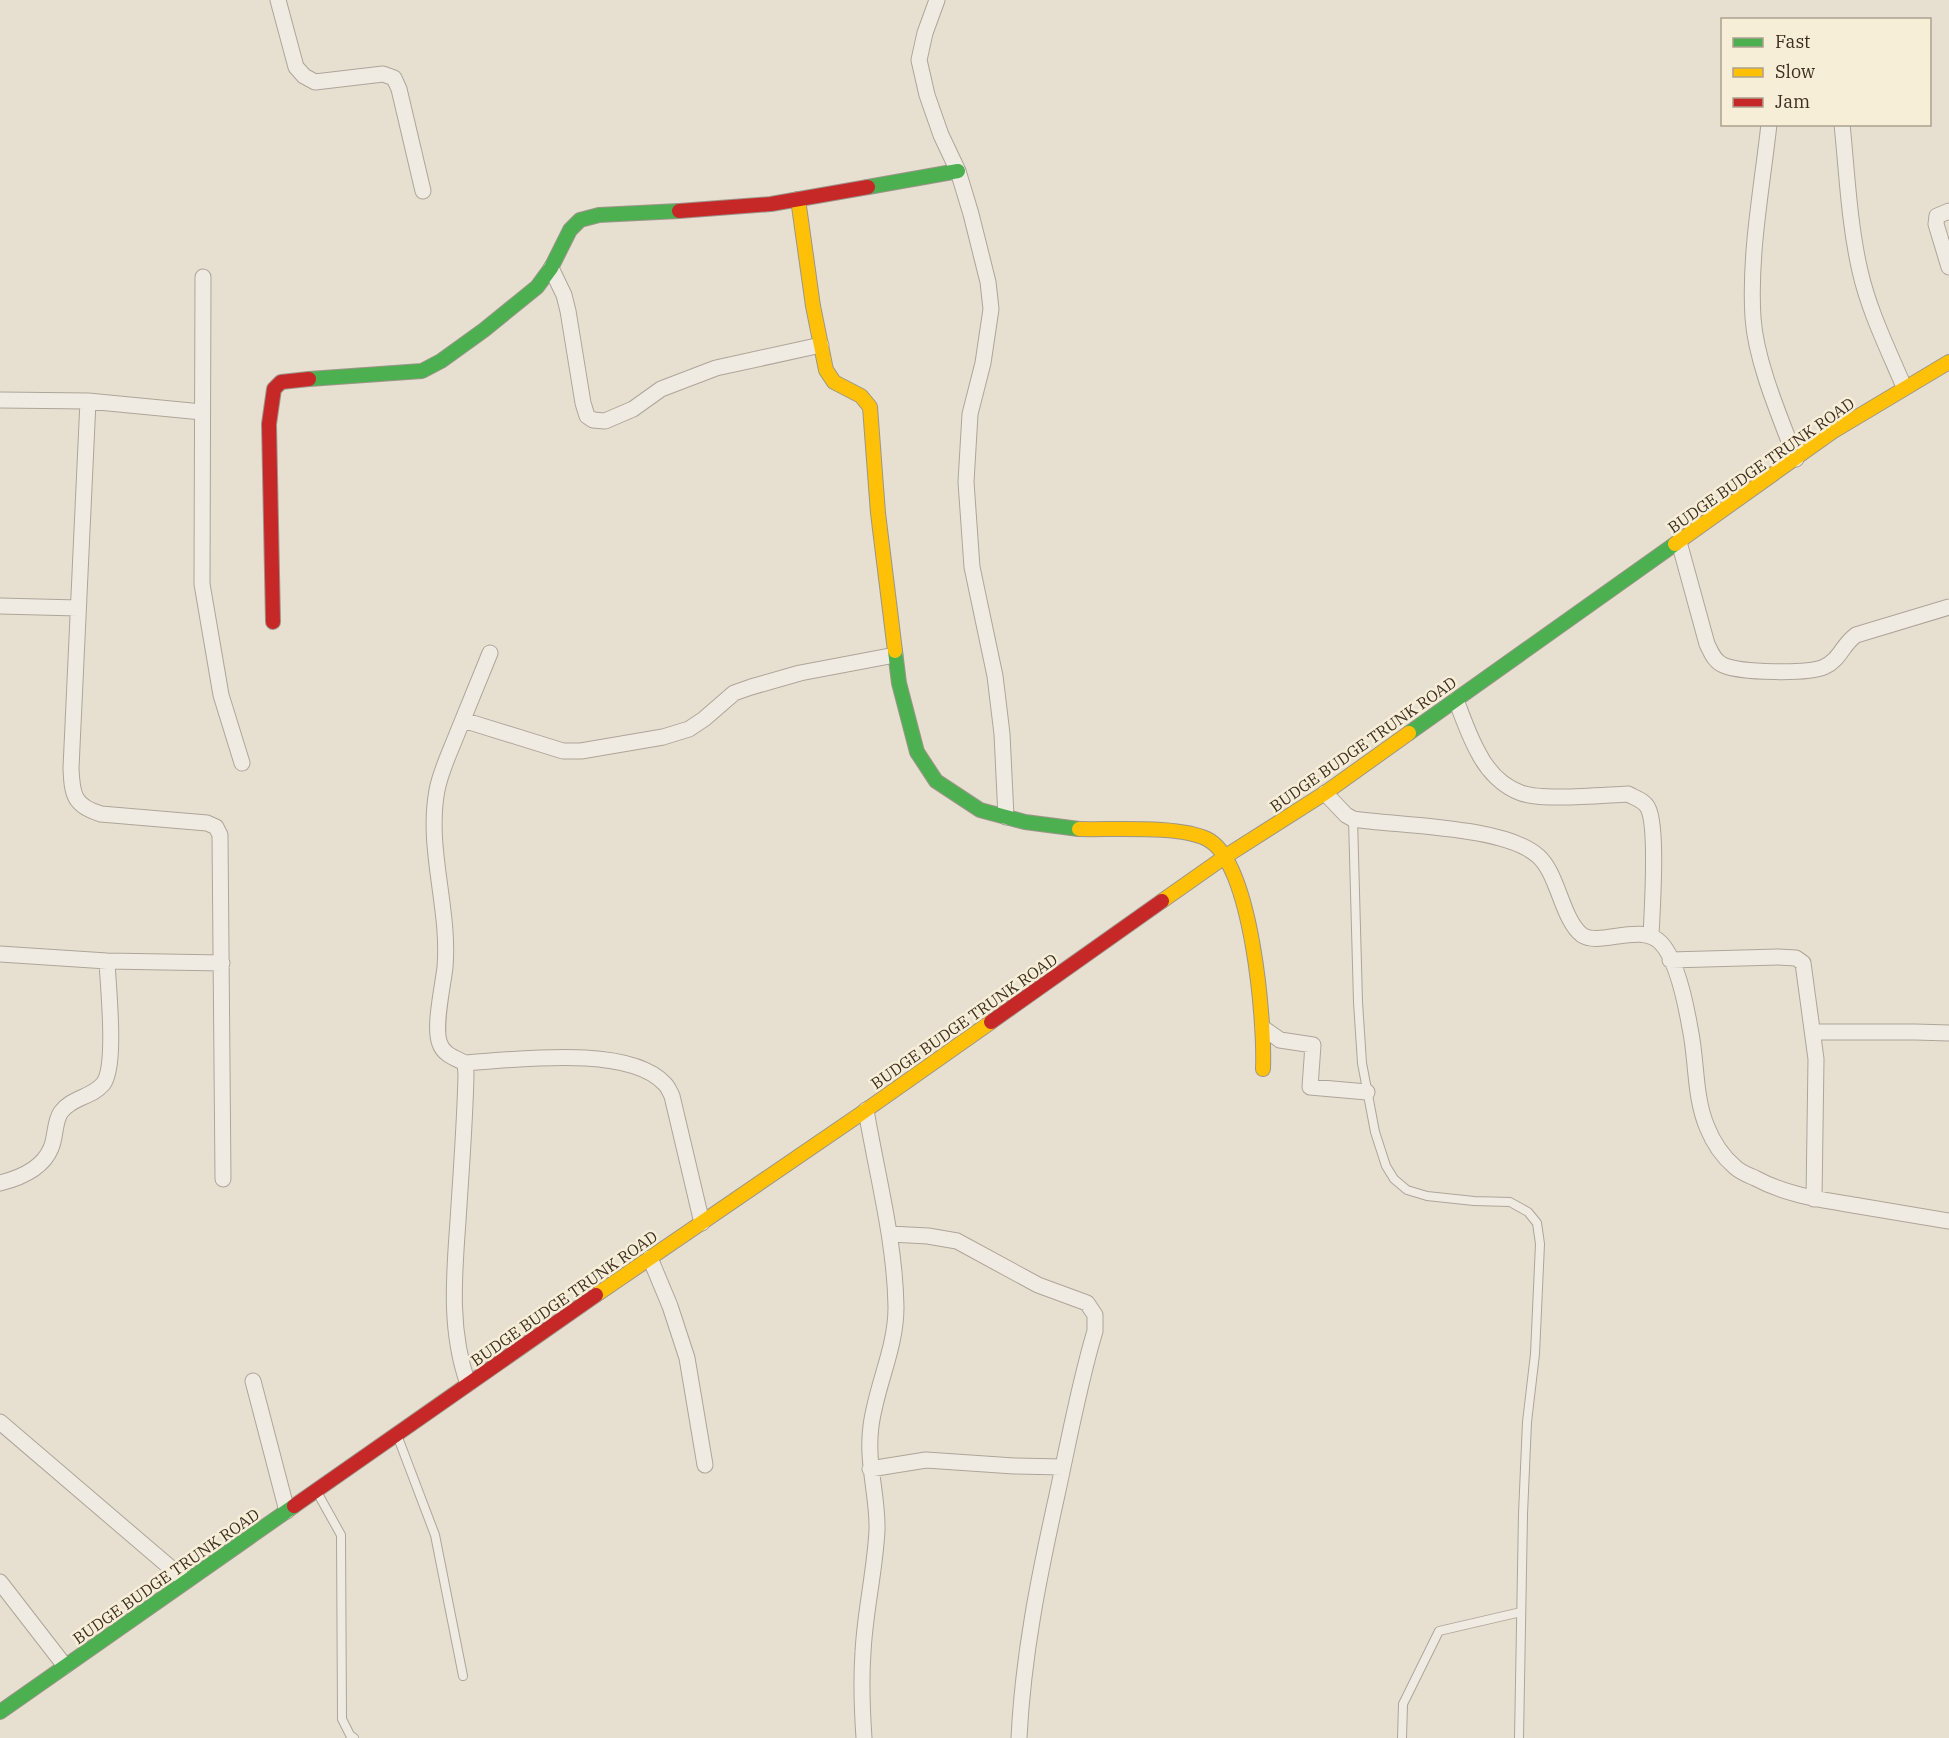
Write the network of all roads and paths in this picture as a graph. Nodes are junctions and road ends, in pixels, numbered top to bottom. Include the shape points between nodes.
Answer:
1 (278, 0) edge
2 (937, 0) edge
3 (1769, 126) edge
4 (1842, 126) edge
5 (958, 171) junction
6 (423, 191) dead end
7 (798, 199) junction
8 (1949, 211) edge
9 (1949, 267) edge
10 (551, 268) junction
11 (203, 277) dead end
12 (820, 345) junction
13 (1949, 362) edge
14 (1904, 387) junction
15 (0, 400) edge
16 (88, 401) junction
17 (202, 412) junction
18 (1796, 459) junction
19 (1679, 542) junction
20 (0, 606) edge
21 (1949, 607) edge
22 (78, 608) junction
23 (273, 622) dead end
24 (490, 653) dead end
25 (895, 655) junction
26 (1456, 700) junction
27 (463, 720) junction
28 (242, 764) dead end
29 (1325, 793) junction
30 (1006, 817) junction
31 (1353, 819) junction
32 (1226, 856) junction
33 (1651, 936) junction
34 (0, 954) edge
35 (1670, 960) junction
36 (107, 961) junction
37 (222, 963) junction
38 (1263, 1028) junction
39 (1813, 1032) junction
40 (1949, 1034) edge
41 (465, 1062) junction
42 (1263, 1069) dead end
43 (1367, 1092) junction
44 (866, 1110) junction
45 (223, 1179) dead end
46 (0, 1183) edge
47 (1814, 1199) junction
48 (1949, 1221) edge
49 (702, 1223) junction
50 (890, 1234) junction
51 (650, 1258) junction
52 (253, 1381) dead end
53 (468, 1384) junction
54 (0, 1422) edge
55 (397, 1435) junction
56 (705, 1465) dead end
57 (1063, 1467) junction
58 (870, 1469) junction
59 (317, 1491) junction
60 (288, 1511) junction
61 (186, 1581) junction
62 (0, 1582) edge
63 (1521, 1612) junction
64 (64, 1666) junction
65 (463, 1676) dead end
66 (0, 1712) edge
67 (354, 1738) edge
68 (864, 1738) edge
69 (1018, 1738) edge
70 (1402, 1738) edge
71 (1520, 1738) edge

1 - 6 street via 296,67 304,76 315,82 383,74 394,78
2 - 5 street via 919,60 941,135
3 - 18 street via 1753,270 1753,320 1763,367
4 - 14 street via 1860,273
5 - 7 main road
5 - 30 street via 986,271 991,309 970,414 966,482 972,567 1002,734
7 - 10 main road via 736,208 599,215 580,220 570,230
7 - 12 main road
8 - 9 street via 1937,216 1936,224
10 - 12 street via 564,296 583,403 587,416 593,420 605,421 622,415 661,389 716,368
10 - 23 main road via 537,286 484,330 422,371 296,380 281,382 274,389 269,435
11 - 17 street
12 - 25 main road via 830,378 865,397 870,407
13 - 14 main road, BUDGE BUDGE TRUNK ROAD
14 - 18 main road, BUDGE BUDGE TRUNK ROAD
15 - 16 street
16 - 17 street
16 - 22 street
17 - 28 street via 202,584 221,695
18 - 19 main road, BUDGE BUDGE TRUNK ROAD
19 - 21 street via 1707,644 1713,657 1735,670 1822,668 1856,635
19 - 26 main road, BUDGE BUDGE TRUNK ROAD
20 - 22 street
22 - 37 street via 72,790 88,811 216,827 220,835
24 - 27 street
25 - 27 street via 800,673 751,687 734,693 689,729 581,751 563,751
25 - 30 main road via 917,752 936,781 980,810
26 - 29 main road, BUDGE BUDGE TRUNK ROAD
26 - 33 street via 1478,754 1507,786 1523,794 1545,796 1628,794 1648,808 1653,828
27 - 41 street via 442,772 434,830 446,940 437,1032 440,1046 448,1056
29 - 31 street
29 - 32 main road, BUDGE BUDGE TRUNK ROAD
30 - 32 main road via 1078,829 1178,831 1208,839
31 - 33 street via 1482,833 1519,844 1539,856 1575,928 1584,936
31 - 43 lane via 1358,1002
32 - 38 main road via 1248,917
32 - 44 main road, BUDGE BUDGE TRUNK ROAD
33 - 35 street via 1661,943
34 - 36 street
35 - 39 street via 1796,958 1806,972
35 - 47 street via 1693,1041 1706,1125 1717,1148 1736,1169 1771,1187
36 - 37 street
36 - 46 street via 111,1060 108,1076 101,1086 70,1102 60,1114 51,1148 41,1164 16,1179
37 - 45 street
38 - 42 main road
38 - 43 street via 1280,1040 1313,1045 1310,1087
39 - 40 street
39 - 47 street via 1817,1080
41 - 49 street via 584,1057 652,1074 672,1096
41 - 53 street via 453,1292 456,1335
43 - 63 lane via 1374,1132 1386,1166 1407,1190 1427,1196 1510,1202 1528,1212 1537,1223 1540,1244 1527,1422
44 - 49 main road, BUDGE BUDGE TRUNK ROAD
44 - 50 street
47 - 48 street
49 - 51 main road, BUDGE BUDGE TRUNK ROAD
50 - 57 street via 957,1241 1038,1285 1087,1303 1095,1316 1095,1331
50 - 58 street via 896,1309 893,1345 870,1427
51 - 53 main road, BUDGE BUDGE TRUNK ROAD
51 - 56 street via 687,1358
52 - 60 street
53 - 55 main road, BUDGE BUDGE TRUNK ROAD
54 - 61 street
55 - 59 main road, BUDGE BUDGE TRUNK ROAD
55 - 65 lane via 435,1535
57 - 58 street via 926,1460
57 - 69 street via 1034,1608
58 - 68 street via 877,1526 863,1651
59 - 60 main road, BUDGE BUDGE TRUNK ROAD
59 - 67 lane via 341,1535 342,1719
60 - 61 main road, BUDGE BUDGE TRUNK ROAD
61 - 64 main road, BUDGE BUDGE TRUNK ROAD
62 - 64 street
63 - 70 lane via 1439,1631 1403,1704
63 - 71 lane
64 - 66 main road, BUDGE BUDGE TRUNK ROAD

